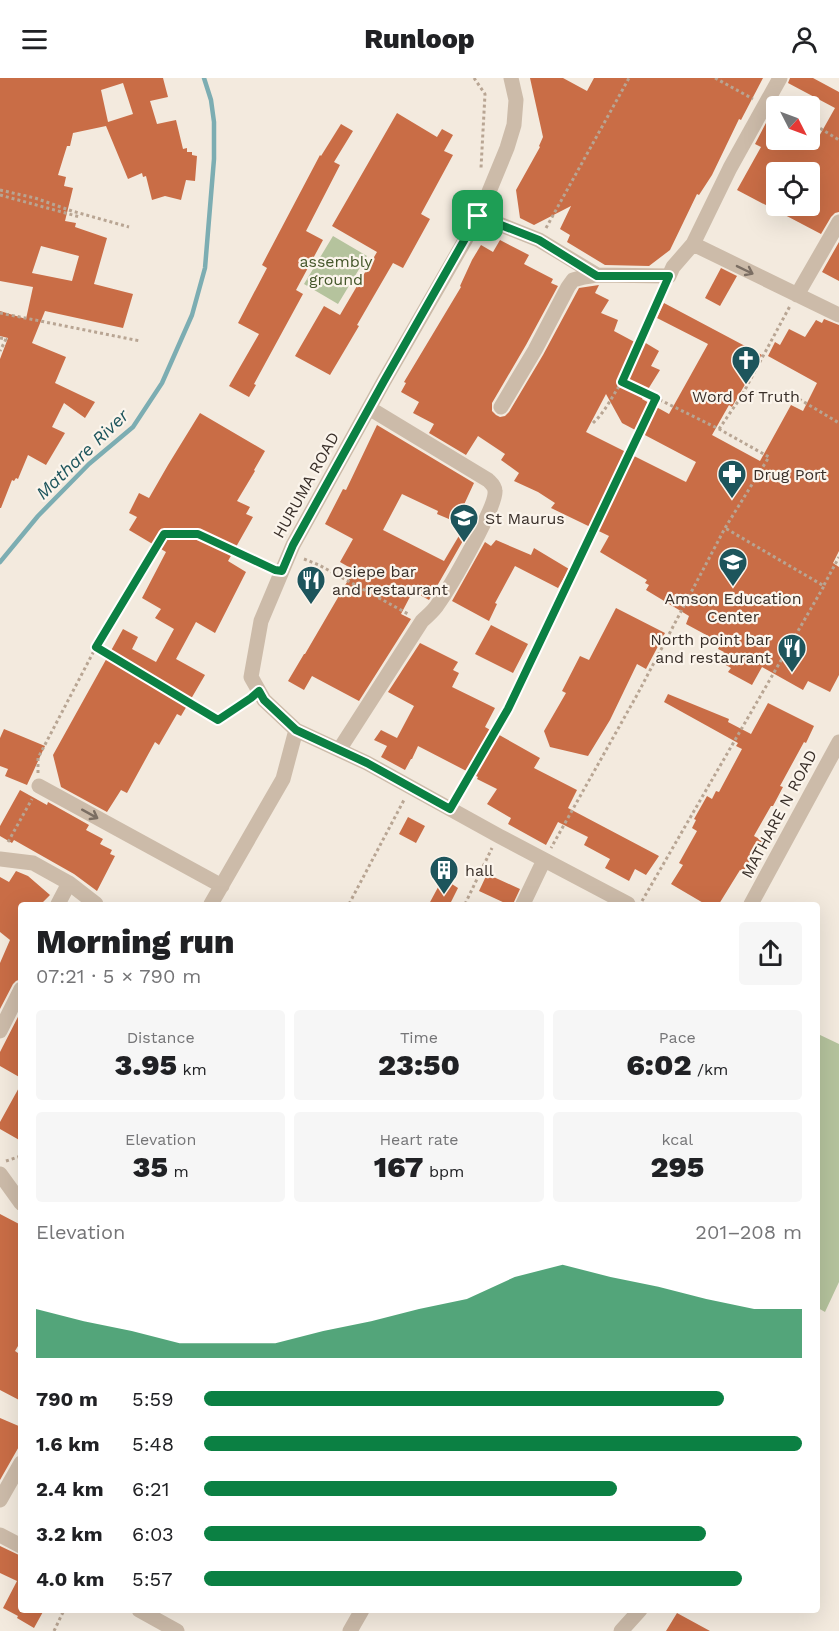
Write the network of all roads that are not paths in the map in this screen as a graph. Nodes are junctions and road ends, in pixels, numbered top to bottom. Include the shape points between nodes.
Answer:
1 (511, 78) edge
2 (780, 78) edge
3 (478, 216) junction
4 (839, 222) edge
5 (693, 244) junction
6 (597, 276) junction
7 (797, 294) junction
8 (839, 315) edge
9 (501, 407) dead end
10 (369, 408) junction
11 (296, 730) junction
12 (839, 742) edge
13 (339, 750) junction
14 (39, 786) road end
15 (0, 859) edge
16 (544, 860) junction
17 (69, 883) junction
18 (222, 886) junction
19 (59, 902) edge
20 (93, 902) edge
21 (212, 902) edge
22 (524, 902) edge
23 (624, 902) edge
24 (752, 902) edge
25 (18, 995) edge
26 (0, 1032) edge
27 (0, 1174) edge
28 (18, 1199) edge
29 (18, 1467) edge
30 (0, 1500) edge
31 (0, 1535) edge
32 (18, 1544) edge
33 (144, 1613) edge
34 (360, 1613) edge
35 (637, 1613) edge
36 (177, 1631) edge
37 (350, 1631) edge
38 (621, 1631) edge

1 - 3 street, HURUMA ROAD via 516,100 514,124
2 - 5 street
3 - 6 street via 539,240
3 - 10 street, HURUMA ROAD
4 - 7 street
5 - 6 street via 669,276
5 -> 7 street
6 - 9 street via 573,280
7 - 8 street
10 - 11 street, HURUMA ROAD via 288,556 261,621 251,676 264,700
10 - 13 street via 488,480 493,484 495,498 454,579 422,621
11 - 13 street, HURUMA ROAD
11 - 18 street via 283,779
12 - 24 street, MATHARE N ROAD
13 - 16 street, HURUMA ROAD
14 -> 18 street
15 - 17 street via 33,863
16 - 22 street
16 - 23 street, HURUMA ROAD
17 - 19 street
17 - 20 street
18 - 21 street
25 - 26 street
27 - 28 street
29 - 30 street
31 - 32 street
33 - 36 street
34 - 37 street
35 - 38 street

